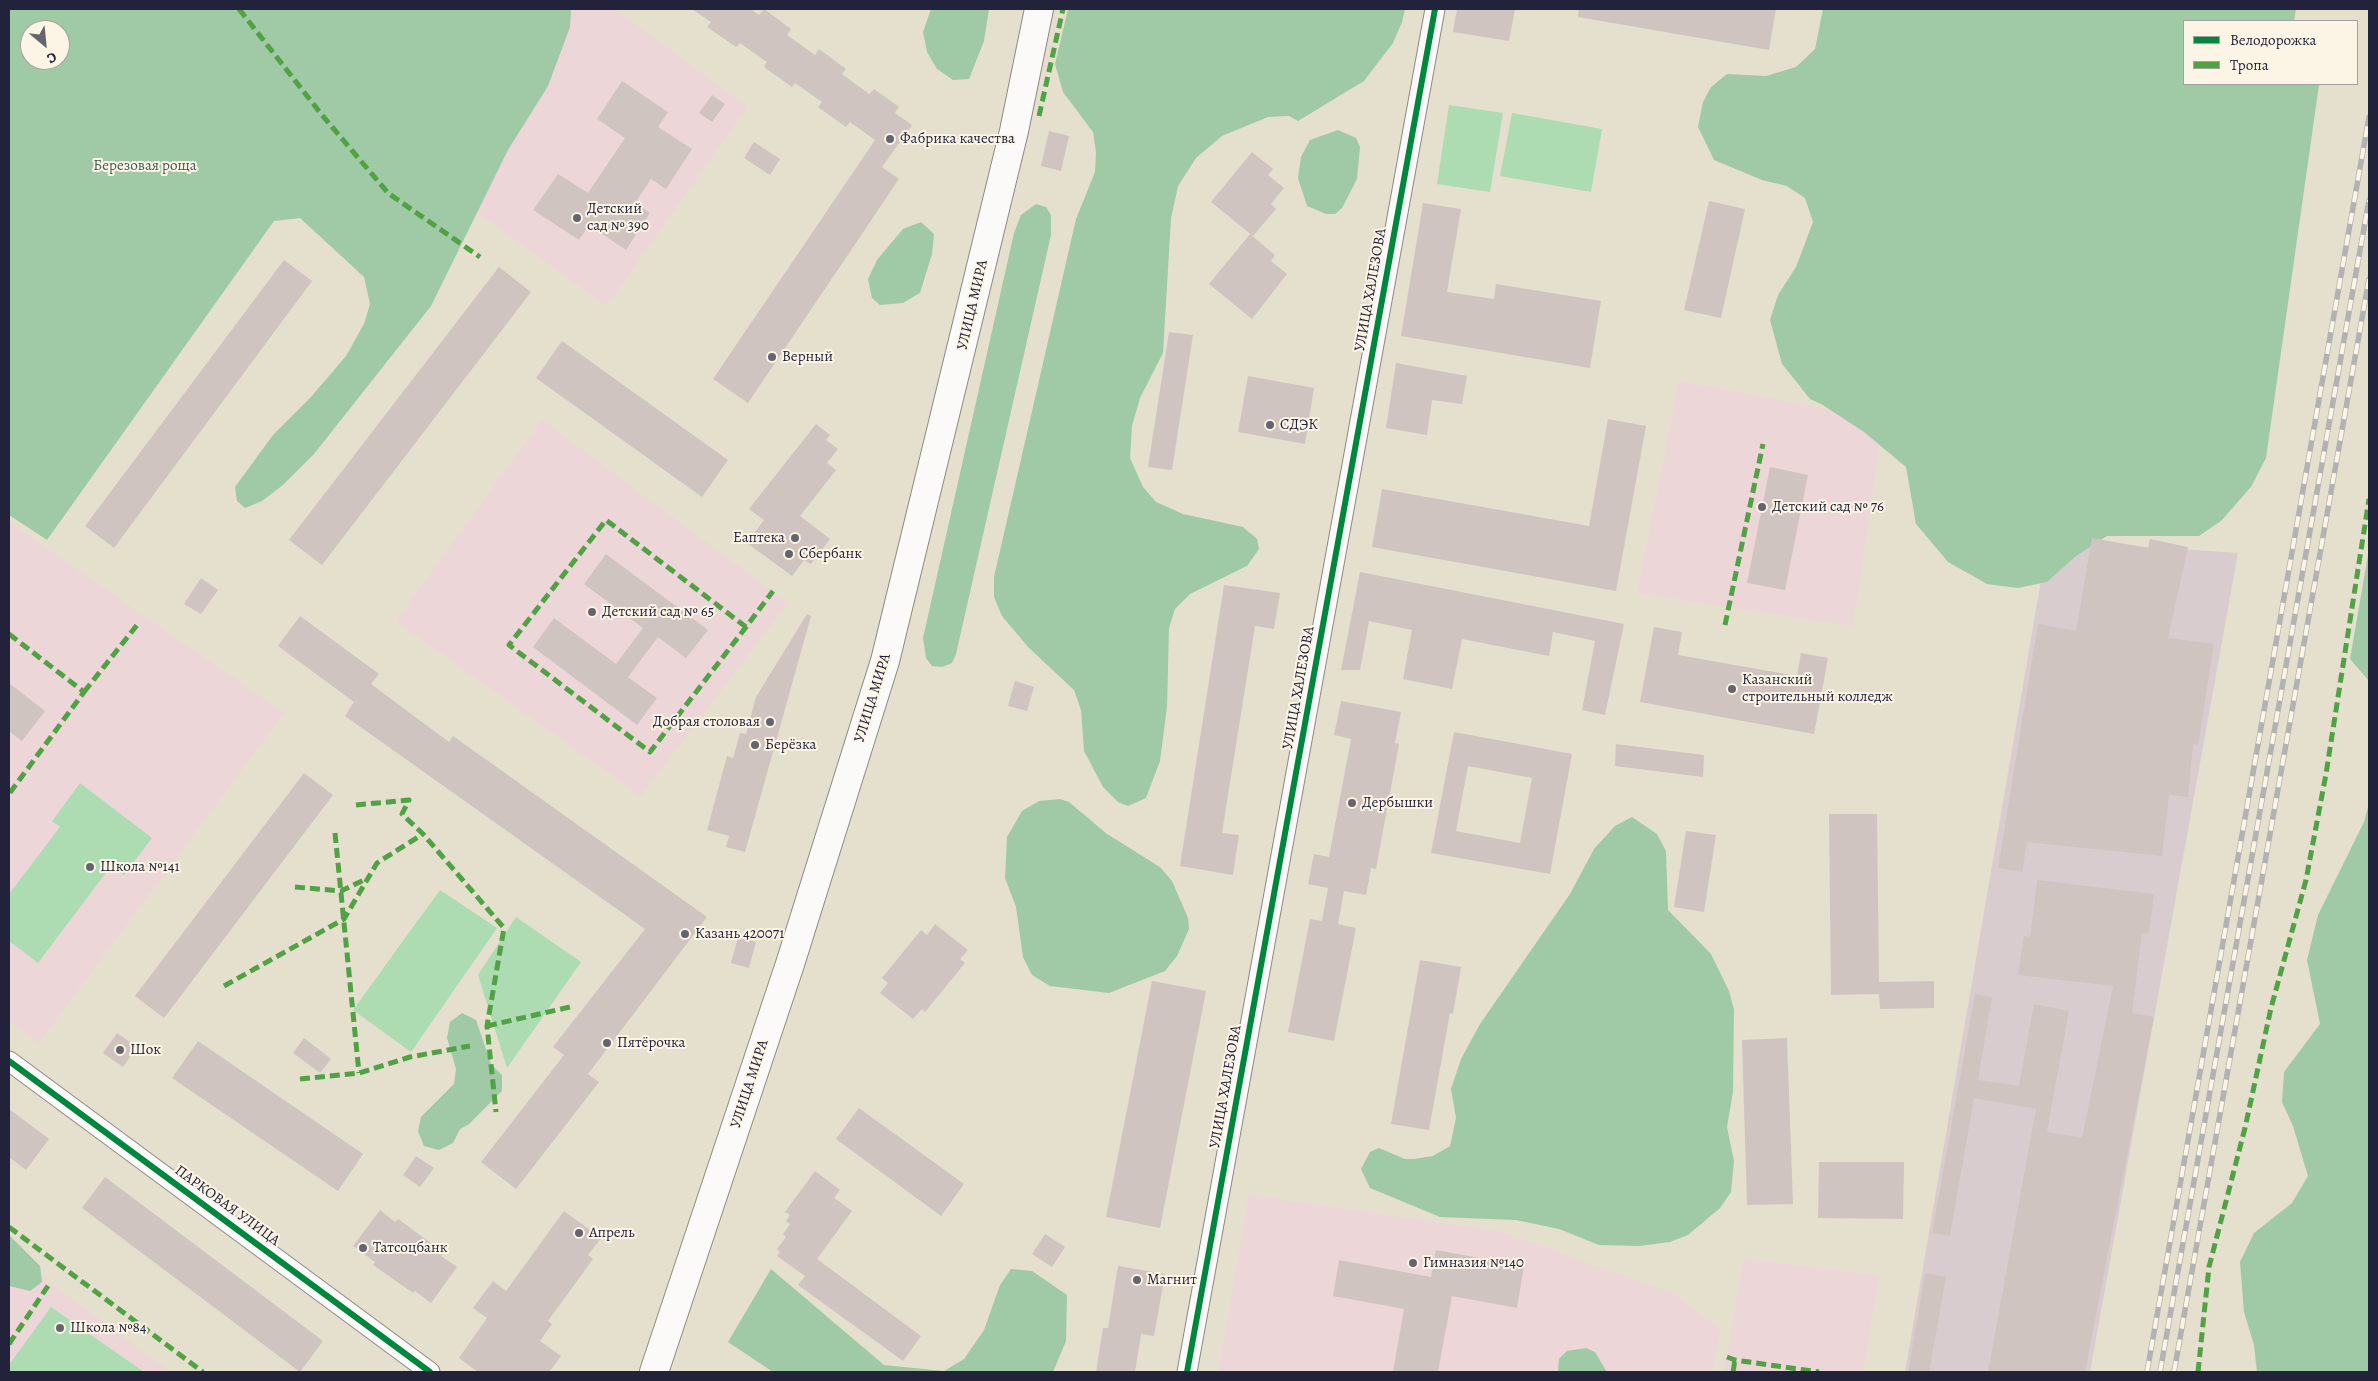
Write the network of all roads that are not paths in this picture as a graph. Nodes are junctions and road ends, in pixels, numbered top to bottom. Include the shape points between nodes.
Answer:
1 (1039, 9) edge
2 (1435, 9) edge
3 (9, 1061) edge
4 (430, 1372) edge
5 (654, 1372) edge
6 (1187, 1372) edge

1 - 5 main road, УЛИЦА МИРА via 1014,131 885,661 790,964
2 - 6 street, УЛИЦА ХАЛЕЗОВА
3 - 4 street, ПАРКОВАЯ УЛИЦА

